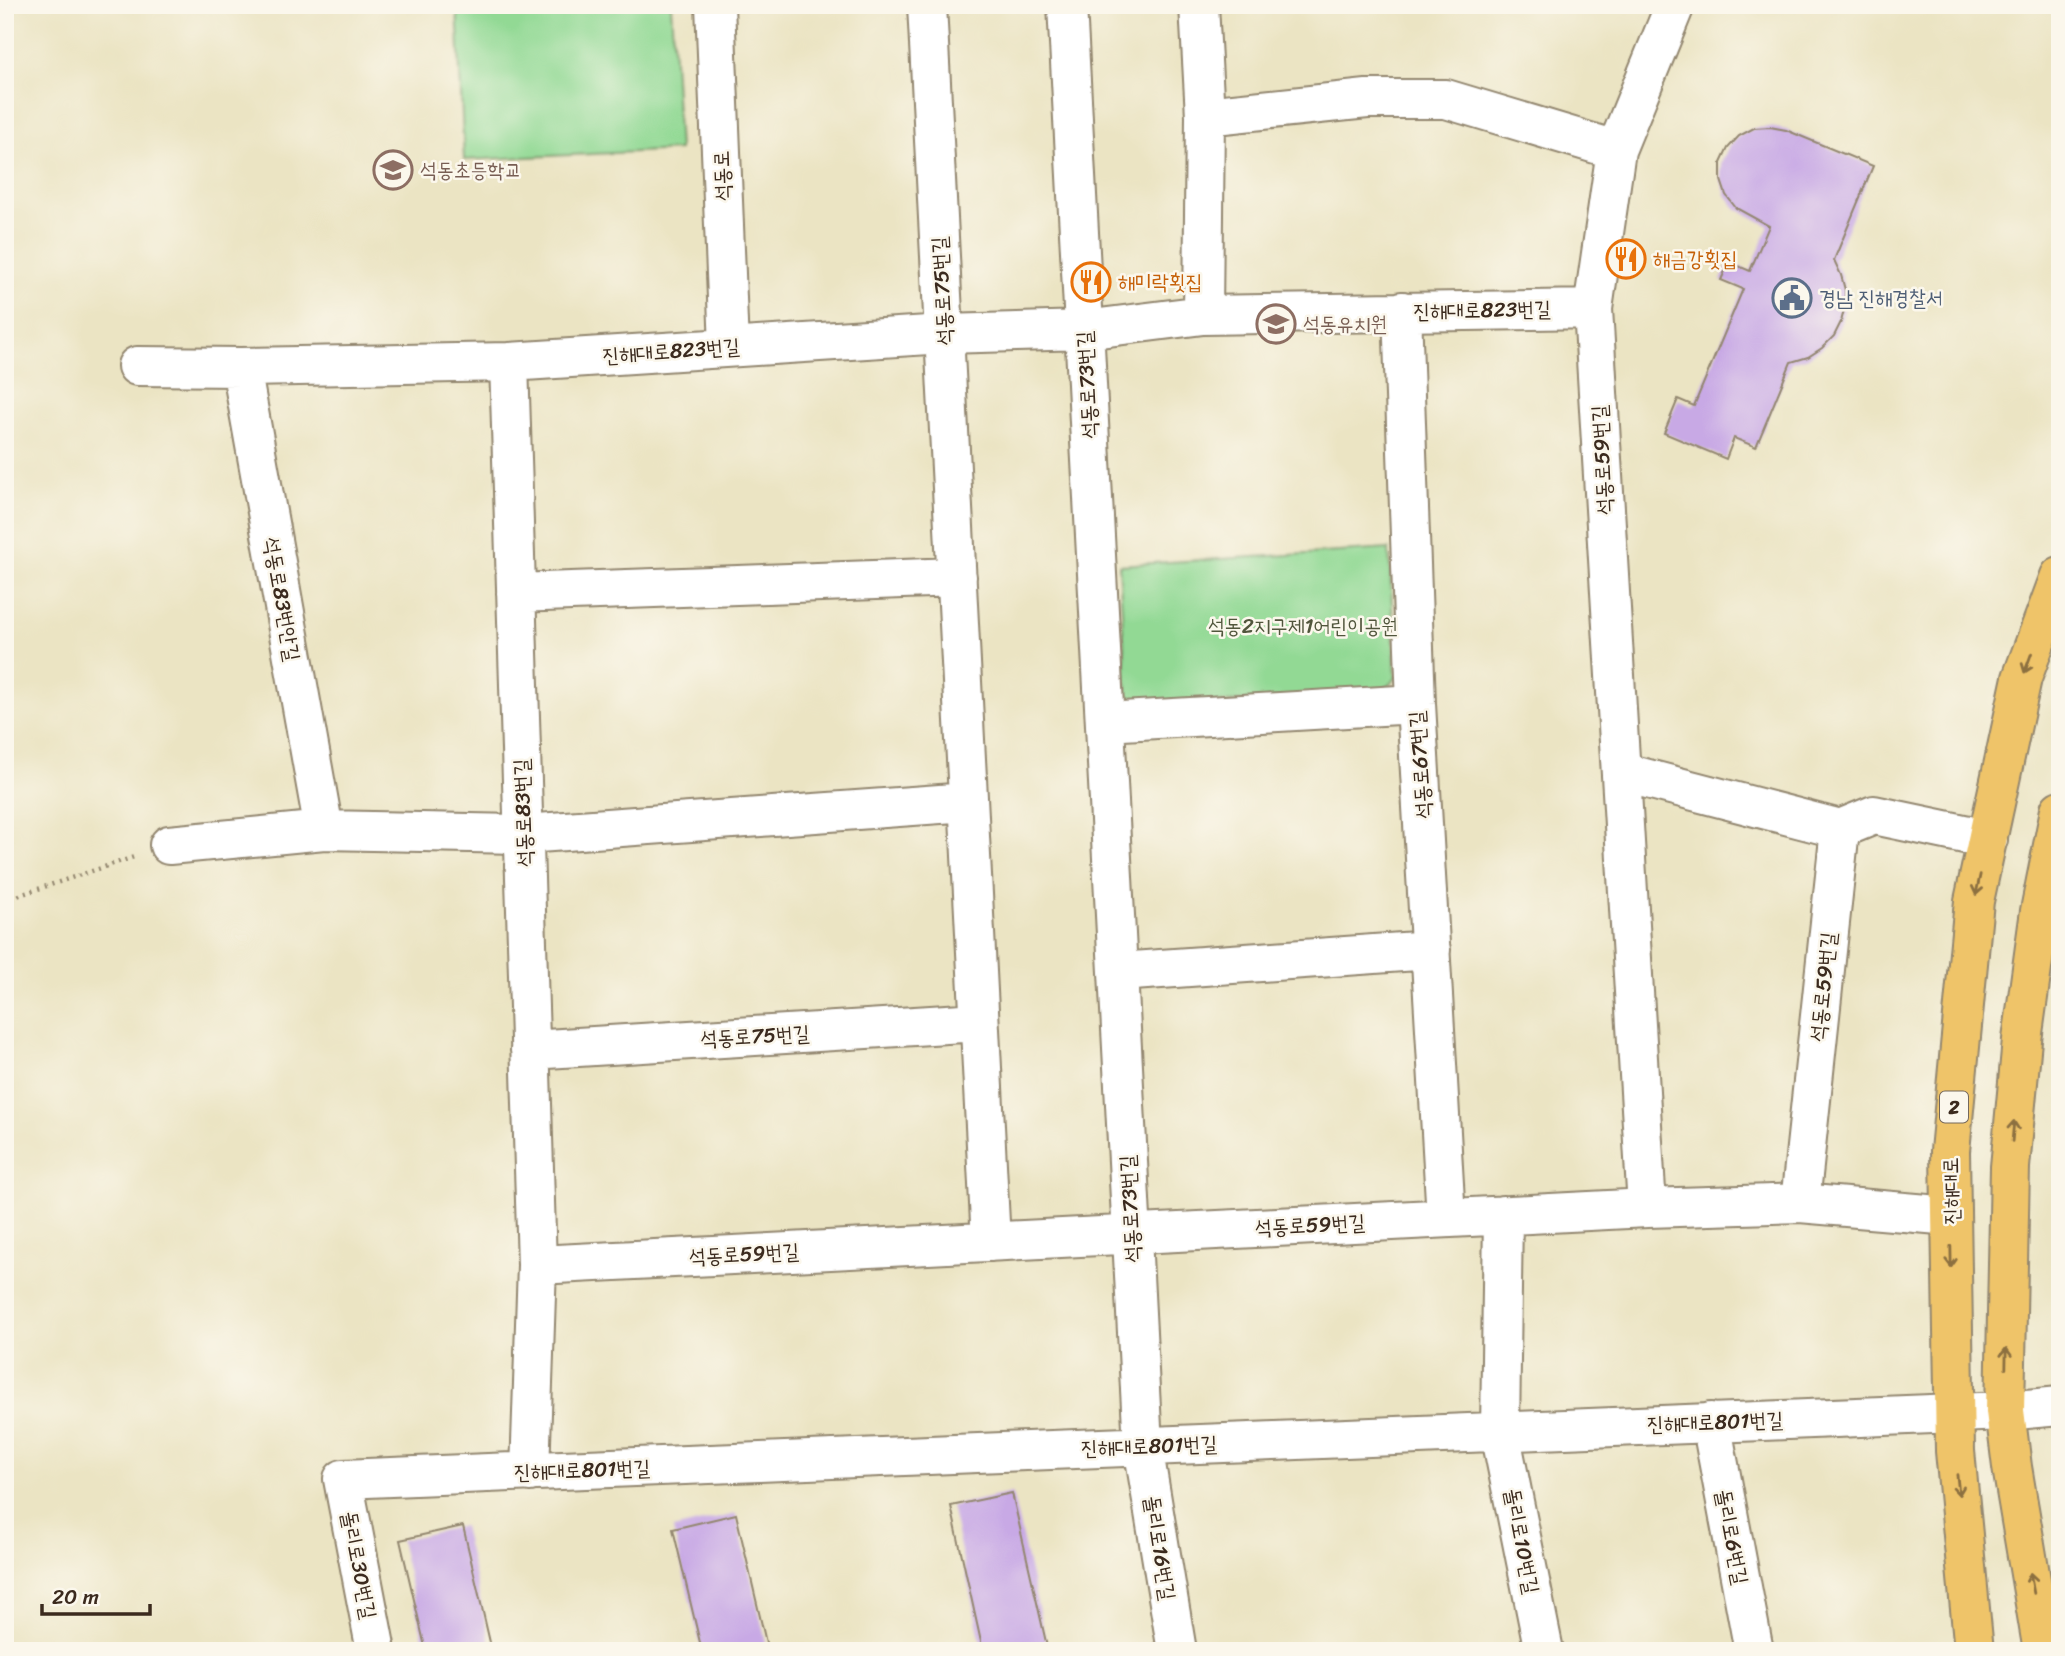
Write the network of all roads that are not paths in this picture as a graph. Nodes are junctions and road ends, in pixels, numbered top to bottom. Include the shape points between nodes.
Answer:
1 (715, 5) edge
2 (927, 5) edge
3 (1067, 5) edge
4 (1199, 5) edge
5 (1675, 5) edge
6 (1205, 116) junction
7 (1616, 150) junction
8 (1593, 309) junction
9 (1402, 312) junction
10 (1203, 315) junction
11 (1084, 330) junction
12 (944, 334) junction
13 (729, 347) junction
14 (509, 362) junction
15 (137, 366) dead end
16 (241, 367) junction
17 (2060, 576) edge
18 (957, 577) junction
19 (516, 593) junction
20 (1416, 704) junction
21 (1105, 722) junction
22 (1621, 772) junction
23 (968, 802) junction
24 (2060, 810) edge
25 (1840, 829) junction
26 (324, 830) junction
27 (524, 834) junction
28 (1987, 839) junction
29 (169, 845) road end
30 (1432, 950) junction
31 (1118, 972) junction
32 (979, 1022) junction
33 (530, 1050) junction
34 (1800, 1203) junction
35 (1647, 1208) junction
36 (1503, 1215) junction
37 (1951, 1216) junction
38 (1446, 1218) junction
39 (1132, 1234) junction
40 (990, 1241) junction
41 (537, 1265) junction
42 (2060, 1406) edge
43 (2005, 1411) junction
44 (1954, 1412) junction
45 (1711, 1423) junction
46 (1500, 1432) junction
47 (1143, 1446) junction
48 (530, 1472) junction
49 (343, 1479) joint
50 (376, 1651) edge
51 (1177, 1651) edge
52 (1544, 1651) edge
53 (1754, 1651) edge
54 (1974, 1651) edge
55 (2043, 1651) edge

1 - 13 street, 석동로
2 - 12 street, 석동로75번길
3 - 11 street, 석동로73번길
4 - 6 street
5 - 7 street, 석동로59번길
6 - 7 street via 1367,99 1446,99
6 - 10 street
7 - 8 street, 석동로59번길
8 - 9 street, 진해대로823번길
8 - 22 street, 석동로59번길
9 - 10 street, 진해대로823번길
9 - 20 street, 석동로67번길
10 - 11 street, 진해대로823번길
11 - 12 street, 진해대로823번길
11 - 21 street, 석동로73번길
12 - 13 street, 진해대로823번길
12 - 18 street, 석동로75번길
13 - 14 street, 진해대로823번길
14 - 16 street, 진해대로823번길
14 - 19 street, 석동로83번길
15 - 16 street, 진해대로823번길
16 - 26 street, 석동로83번안길
17 -> 28 main road, 진해대로 / 2 via 2022,678
18 - 19 street
18 - 23 street, 석동로75번길
19 - 27 street, 석동로83번길
20 - 21 street
20 - 30 street, 석동로67번길
21 - 31 street, 석동로73번길
22 - 25 street
22 - 35 street, 석동로59번길
23 - 27 street
23 - 32 street, 석동로75번길
43 -> 24 main road via 2010,1167 2040,911
25 - 28 street via 1874,815
25 - 34 street, 석동로59번길
26 - 27 street
26 - 29 street
27 - 33 street, 석동로83번길
28 -> 37 main road, 진해대로 / 2 via 1971,929 1950,1151
30 - 31 street
30 - 38 street, 석동로67번길
31 - 39 street, 석동로73번길
32 - 33 street, 석동로75번길
32 - 40 street, 석동로75번길
33 - 41 street, 석동로83번길
34 - 35 street
34 - 37 street
35 - 36 street, 석동로59번길
36 - 38 street, 석동로59번길
36 - 46 street, 돌리로10번길
37 -> 44 main road, 진해대로 / 2
38 - 39 street, 석동로59번길
39 - 40 street, 석동로59번길
39 - 47 street, 석동로73번길
40 - 41 street, 석동로59번길
41 - 48 street, 석동로83번길
42 - 43 street, 진해대로801번길
43 - 44 street, 진해대로801번길
55 -> 43 main road
44 - 45 street, 진해대로801번길
44 -> 54 main road, 진해대로 / 2
45 - 46 street, 진해대로801번길
45 - 53 street, 돌리로6번길
46 - 47 street, 진해대로801번길
46 - 52 street, 돌리로10번길
47 - 48 street, 진해대로801번길
47 - 51 street, 돌리로16번길
48 - 49 street, 진해대로801번길
49 - 50 street, 돌리로30번길

